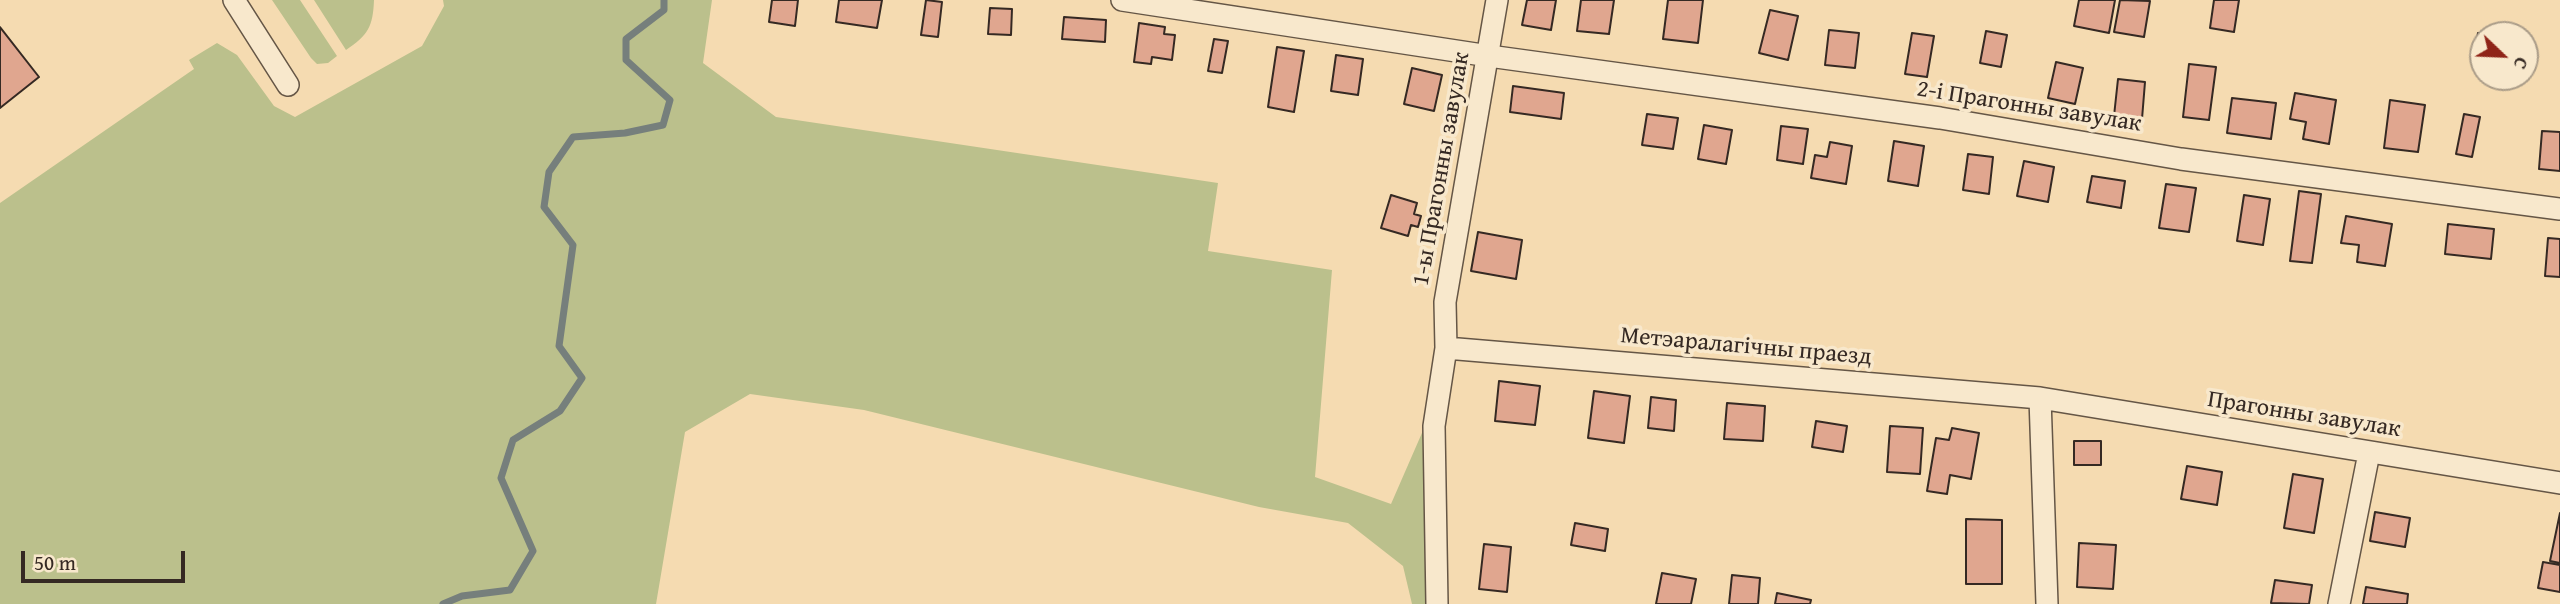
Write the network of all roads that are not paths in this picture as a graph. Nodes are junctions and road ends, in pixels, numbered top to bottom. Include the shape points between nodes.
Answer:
1 (234, 0) edge
2 (1122, 0) edge
3 (1497, 0) edge
4 (1489, 56) junction
5 (288, 85) dead end
6 (2560, 209) edge
7 (1446, 348) junction
8 (2040, 398) junction
9 (2369, 453) junction
10 (2560, 483) edge
11 (1437, 604) edge
12 (2047, 604) edge
13 (2339, 604) edge

1 - 5 street
2 - 4 street, 2-і Прагонны завулак
3 - 4 street, 1-ы Прагонны завулак
4 - 6 street, 2-і Прагонны завулак via 1940,117 2181,159
4 - 7 street, 1-ы Прагонны завулак via 1445,302
7 - 8 street, Метэаралагічны праезд
7 - 11 street, 1-ы Прагонны завулак via 1434,426
8 - 9 street, Прагонны завулак
8 - 12 street
9 - 10 street, Прагонны завулак
9 - 13 street

